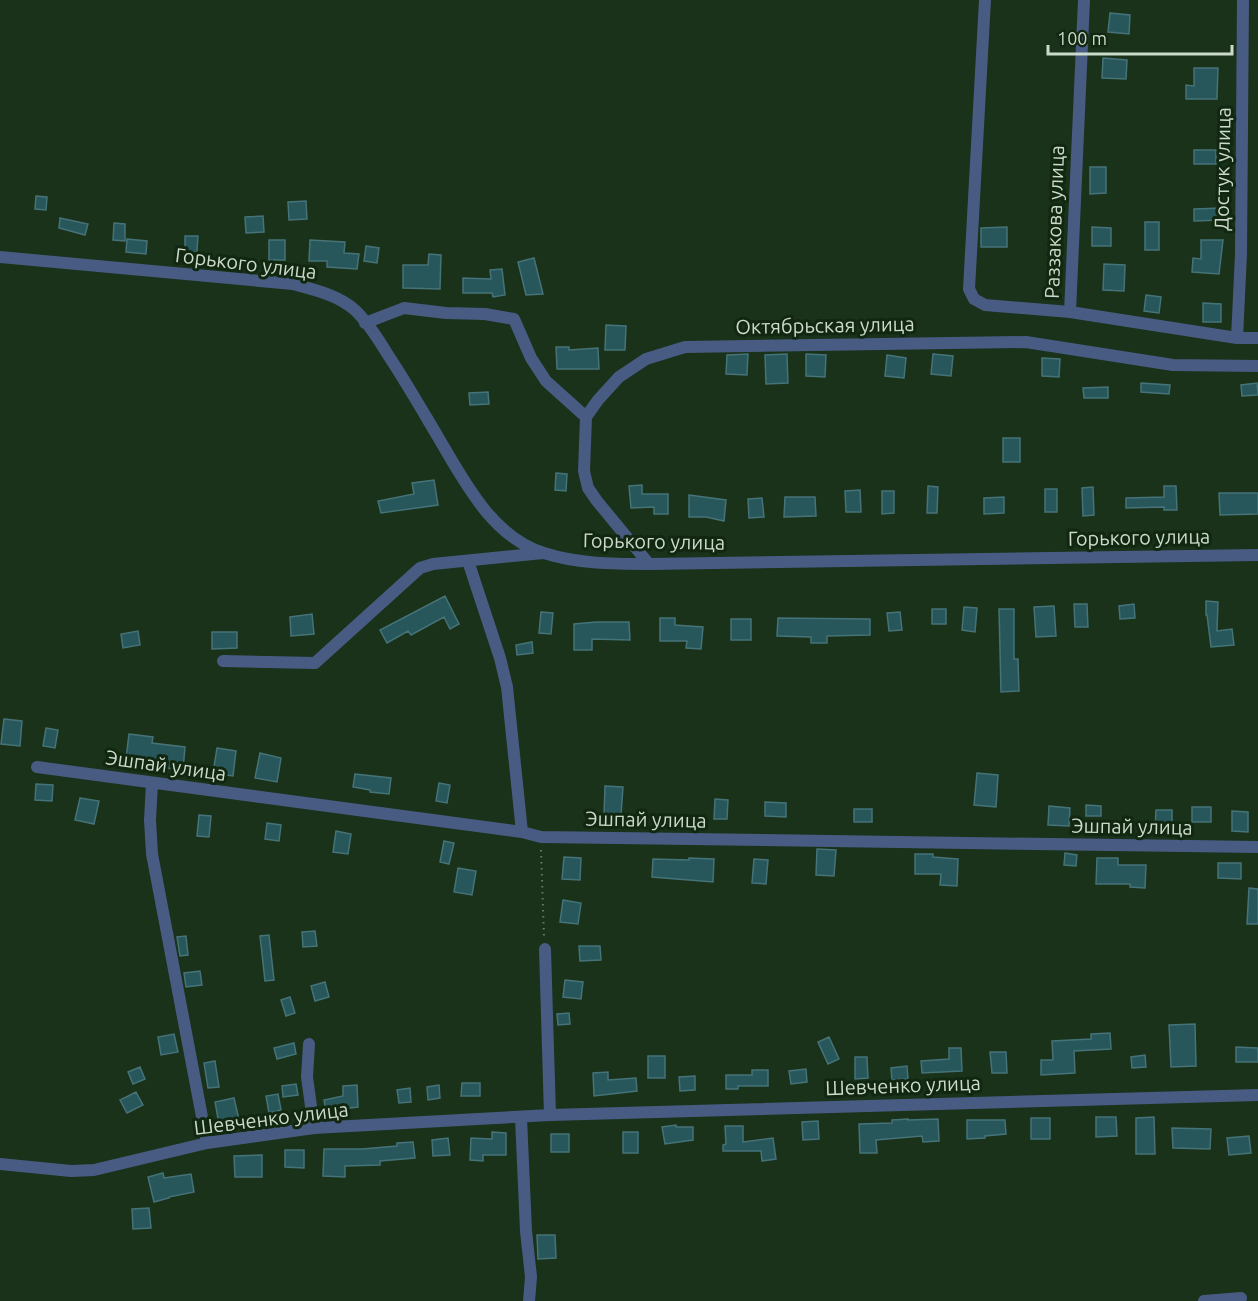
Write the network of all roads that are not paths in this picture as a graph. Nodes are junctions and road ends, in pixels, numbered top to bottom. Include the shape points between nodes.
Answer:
1 (985, 0) edge
2 (1084, 0) edge
3 (1243, 0) edge
4 (0, 257) edge
5 (1070, 312) junction
6 (365, 323) junction
7 (1237, 338) junction
8 (1258, 338) edge
9 (1258, 366) edge
10 (586, 417) junction
11 (543, 553) junction
12 (1258, 555) edge
13 (468, 561) junction
14 (649, 564) junction
15 (223, 662) dead end
16 (38, 767) dead end
17 (152, 783) junction
18 (522, 832) junction
19 (1258, 847) edge
20 (545, 949) road end
21 (309, 1044) dead end
22 (1258, 1095) edge
23 (550, 1115) junction
24 (521, 1118) junction
25 (314, 1128) junction
26 (207, 1143) junction
27 (0, 1164) edge
28 (1241, 1298) dead end
29 (529, 1301) edge
30 (1204, 1301) edge

1 - 5 street via 968,284 974,299 985,305
2 - 5 street, Раззакова улица
3 - 7 street, Достук улица
4 - 6 street, Горького улица via 293,284 329,294 355,310
5 - 7 street, Раззакова улица
6 - 10 street via 404,308 514,319 546,381
6 - 11 street, Горького улица via 402,376 473,496 493,520
7 - 8 street, Раззакова улица
9 - 10 street, Октябрьская улица via 1173,364 1026,342 685,347 646,359 619,377
10 - 14 street via 584,471 588,488
11 - 13 street
11 - 14 street, Горького улица via 592,563
12 - 14 street, Горького улица
13 - 15 street via 420,568 315,663
13 - 18 street via 507,687
16 - 17 street, Эшпай улица
17 - 18 street, Эшпай улица
17 - 26 street via 152,854
18 - 19 street, Эшпай улица via 541,837
20 - 23 street
21 - 25 street via 307,1077
22 - 23 street, Шевченко улица
23 - 24 street, Шевченко улица
24 - 25 street, Шевченко улица
24 - 29 street via 531,1277
25 - 26 street, Шевченко улица
26 - 27 street, Шевченко улица via 94,1170
28 - 30 street

